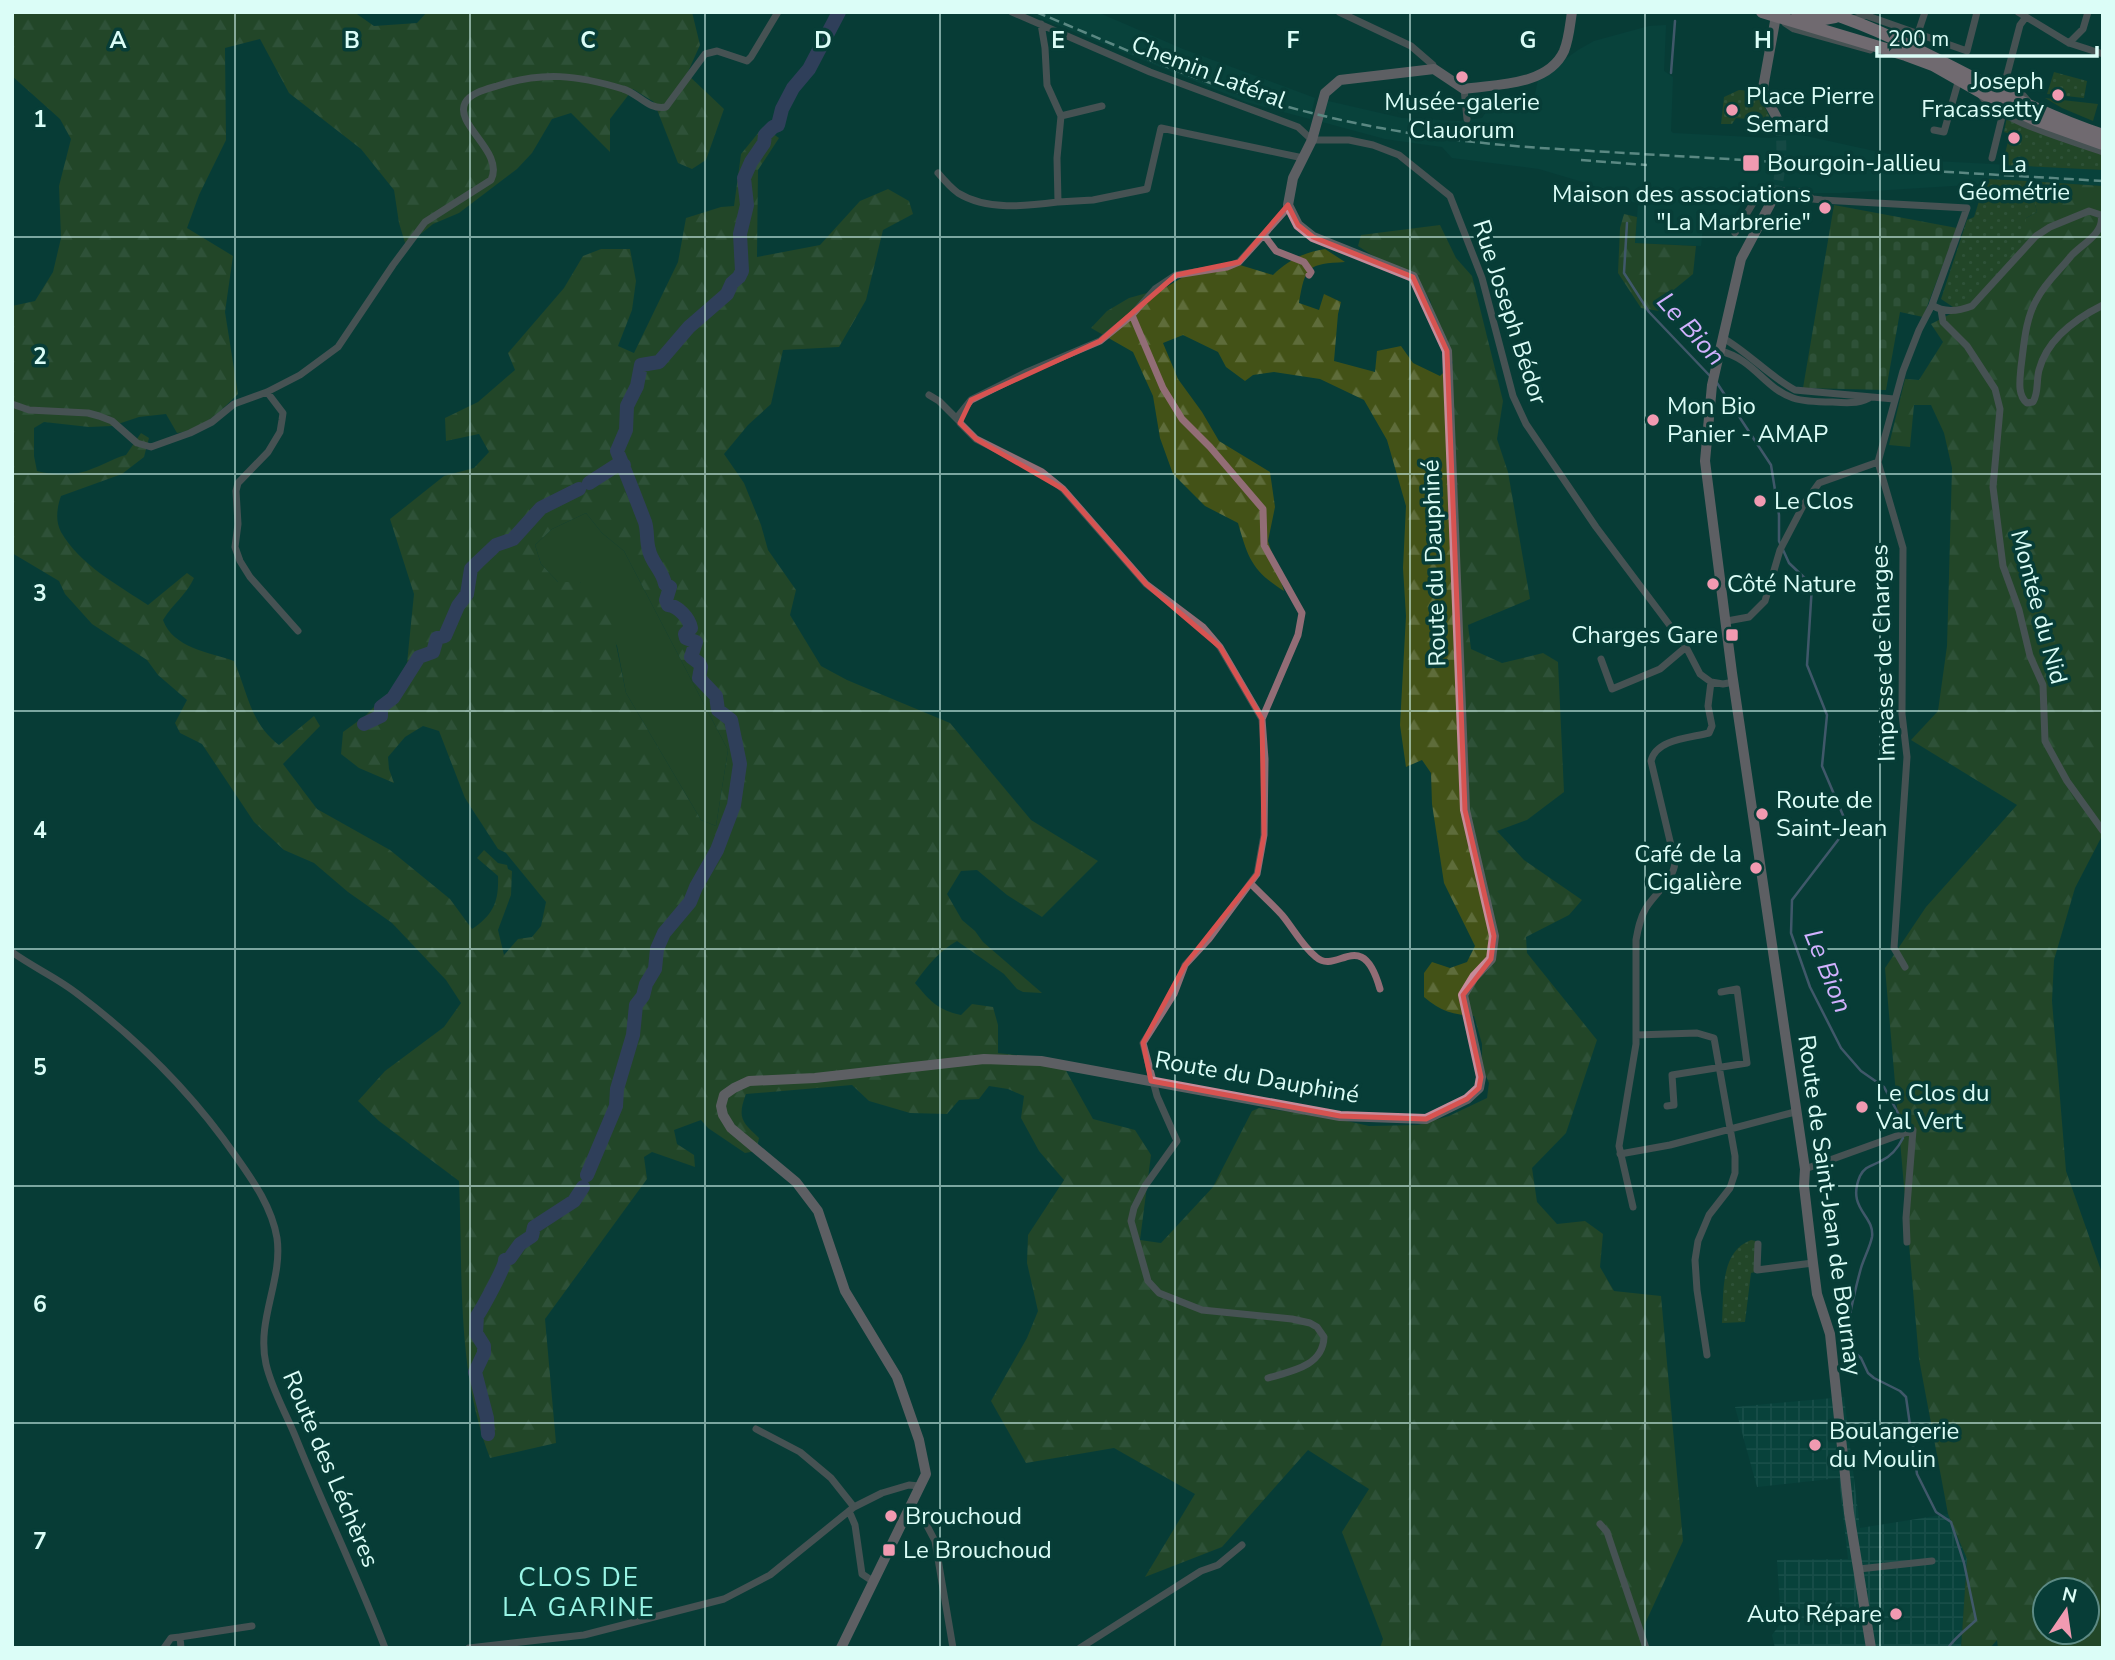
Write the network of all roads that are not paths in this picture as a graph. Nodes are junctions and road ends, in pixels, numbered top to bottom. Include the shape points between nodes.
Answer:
1 (778, 12) edge
2 (1012, 12) edge
3 (1339, 12) edge
4 (1573, 12) edge
5 (1762, 12) edge
6 (1789, 12) edge
7 (1797, 12) edge
8 (1925, 12) edge
9 (1977, 12) edge
10 (2018, 12) edge
11 (2088, 12) edge
12 (1776, 14) edge
13 (1839, 16) edge
14 (2026, 17) junction
15 (1041, 24) junction
16 (1919, 33) junction
17 (2069, 43) junction
18 (2103, 54) edge
19 (1434, 69) junction
20 (1958, 84) junction
21 (1464, 89) junction
22 (1978, 90) junction
23 (1101, 106) dead end
24 (2036, 112) junction
25 (2003, 113) junction
26 (1060, 116) junction
27 (1467, 119) dead end
28 (1780, 128) tunnel mouth
29 (1934, 130) dead end
30 (1313, 134) junction
31 (2103, 135) edge
32 (2103, 144) edge
33 (2103, 152) edge
34 (1303, 158) junction
35 (1992, 158) dead end
36 (938, 173) dead end
37 (1775, 195) tunnel mouth
38 (1058, 202) junction
39 (1288, 205) junction
40 (1735, 233) dead end
41 (1264, 235) junction
42 (1308, 275) dead end
43 (2103, 304) edge
44 (1932, 305) junction
45 (1941, 310) junction
46 (1132, 315) junction
47 (1723, 338) junction
48 (1720, 351) junction
49 (267, 392) junction
50 (929, 395) dead end
51 (1870, 398) junction
52 (1894, 399) junction
53 (12, 404) edge
54 (960, 423) junction
55 (1878, 462) junction
56 (1727, 621) junction
57 (298, 631) dead end
58 (1686, 647) junction
59 (1601, 659) dead end
60 (1711, 682) junction
61 (1734, 682) junction
62 (1262, 719) junction
63 (2103, 831) edge
64 (1251, 884) junction
65 (12, 952) edge
66 (1905, 967) dead end
67 (1380, 989) dead end
68 (1721, 992) dead end
69 (1636, 1035) junction
70 (1719, 1068) junction
71 (1151, 1080) junction
72 (1667, 1106) dead end
73 (1795, 1112) junction
74 (1731, 1129) junction
75 (1620, 1154) junction
76 (1805, 1169) junction
77 (1633, 1207) dead end
78 (1907, 1241) dead end
79 (1758, 1244) dead end
80 (1813, 1263) junction
81 (1707, 1355) dead end
82 (1268, 1378) dead end
83 (756, 1429) dead end
84 (919, 1486) junction
85 (911, 1504) junction
86 (851, 1509) junction
87 (1600, 1524) dead end
88 (1242, 1545) dead end
89 (1932, 1561) dead end
90 (1859, 1569) junction
91 (874, 1582) junction
92 (252, 1626) dead end
93 (180, 1637) junction
94 (563, 1637) junction
95 (164, 1648) edge
96 (180, 1648) edge
97 (385, 1648) edge
98 (469, 1648) edge
99 (564, 1648) edge
100 (841, 1648) edge
101 (953, 1648) edge
102 (1080, 1648) edge
103 (1646, 1648) edge
104 (1871, 1648) edge

1 - 49 street via 747,61 717,51 705,54 666,107 653,106 626,89 565,75 518,79 472,96 464,113 491,158 491,180 425,222 338,347
2 - 15 street, Chemin Latéral
3 - 19 street via 1411,46
4 - 21 street via 1559,60 1535,78
5 - 12 main road
6 - 12 main road
7 - 13 main road via 1824,19
8 - 16 street
9 - 16 street via 1967,51
10 - 14 street
11 - 17 street via 2083,29
12 - 20 main road via 1901,53
12 - 28 street via 1764,81 1765,98
13 - 16 street via 1865,15
13 - 24 main road via 1930,54
14 - 17 street
14 - 24 street via 2020,24 2004,86 2022,94
15 - 26 street via 1047,85
15 - 30 street, Chemin Latéral via 1150,72
17 - 18 street
19 - 21 street
19 - 30 street via 1340,80 1325,93
20 - 22 main road
20 - 29 street via 1944,131
21 - 27 street
22 - 24 main road
22 - 25 street via 1989,106
23 - 26 street
24 - 31 main road
24 - 32 main road
25 - 33 street
25 - 35 street
26 - 38 street
30 - 34 street
30 - 58 street, Rue Joseph Bédor via 1373,145 1399,155 1450,196 1482,278 1513,396 1526,424
34 - 38 street via 1161,128 1147,189
34 - 39 street
36 - 38 street via 974,201 1020,206
37 - 47 street, Route de Saint-Jean de Bournay via 1741,259
39 - 41 street
39 - 71 street, Route du Dauphiné via 1298,225 1313,237 1413,277 1447,351 1465,810 1494,936 1491,959 1463,995 1481,1077 1479,1088 1466,1099 1426,1119 1340,1116
40 - 44 street via 1761,190 1801,192 1813,199 1967,208
41 - 42 street via 1276,251 1304,262 1311,272
41 - 46 street via 1239,262 1177,275 1155,289
43 - 45 street via 2075,320 2044,355 2037,396 2027,403 2020,394 2021,372 2032,310 2066,263 2098,232 2101,215 2088,211 2043,232 2026,244 1972,306
44 - 45 street
44 - 52 street
45 - 63 street, Montée du Nid via 1943,322 1967,346 1995,389 1999,418 1993,487 2006,573 2043,685 2045,741
46 - 54 street via 1100,341 971,400 959,415
46 - 62 street via 1163,388 1182,419 1263,509 1264,545 1302,613 1298,635
47 - 48 street, Route de Saint-Jean de Bournay
47 - 51 street via 1796,390
48 - 51 street via 1745,361 1792,398 1859,403
48 - 56 street, Route de Saint-Jean de Bournay via 1705,461
49 - 53 street via 233,404 190,433 151,447 137,443 99,416 29,410
49 - 57 street via 283,413 280,432 238,483 235,547 250,577
50 - 54 street
51 - 52 street
52 - 55 street
54 - 62 street via 976,439 1041,472 1063,489 1146,584 1203,627 1220,646
55 - 56 street via 1819,483 1780,550 1765,601 1744,618
55 - 66 street, Impasse de Charges via 1903,548 1902,714 1907,757 1894,948
56 - 61 street, Route de Saint-Jean de Bournay
58 - 59 street via 1660,668 1612,689
58 - 60 street, Rue Joseph Bédor via 1700,674
60 - 61 street
60 - 69 street via 1709,733 1661,746 1651,761 1675,862 1674,871 1638,925
61 - 73 street, Route de Saint-Jean de Bournay
62 - 64 street via 1264,835
64 - 67 street via 1317,959 1366,959
64 - 71 street via 1185,965 1174,994 1143,1044
65 - 97 street, Route des Léchères via 78,993 159,1062 214,1124 263,1199 273,1220 277,1254 264,1329 267,1366
68 - 70 street via 1737,989 1747,1063
69 - 70 street via 1697,1033 1714,1038
69 - 75 street
70 - 72 street via 1672,1075 1674,1105
70 - 74 street
71 - 82 street via 1177,1141 1145,1186 1131,1221 1148,1280 1159,1293 1202,1310 1293,1319 1317,1327 1324,1337 1316,1359
71 - 84 street, Route du Dauphiné via 1041,1061 984,1059 749,1082 724,1095 723,1115 731,1128 796,1182 818,1212 845,1291 897,1377 926,1474
73 - 74 street
73 - 76 street, Route de Saint-Jean de Bournay
74 - 75 street
74 - 81 street via 1735,1173 1730,1188 1709,1215 1695,1260
75 - 77 street
76 - 78 street via 1913,1129
76 - 80 street, Route de Saint-Jean de Bournay
79 - 80 street via 1757,1270
80 - 90 street, Route de Saint-Jean de Bournay via 1830,1334
83 - 86 street via 800,1452 831,1478
84 - 85 street, Route du Dauphiné
84 - 86 street via 882,1493
85 - 91 street, Route du Dauphiné
85 - 101 street via 935,1541
86 - 91 street via 862,1574
86 - 94 street via 770,1575 736,1594
87 - 103 street via 1607,1532
88 - 102 street via 1218,1565 1201,1571
89 - 90 street
90 - 104 street, Route de Saint-Jean de Bournay
91 - 100 street, Route du Dauphiné
92 - 93 street
93 - 95 street via 171,1638
93 - 96 street
94 - 98 street
94 - 99 street

